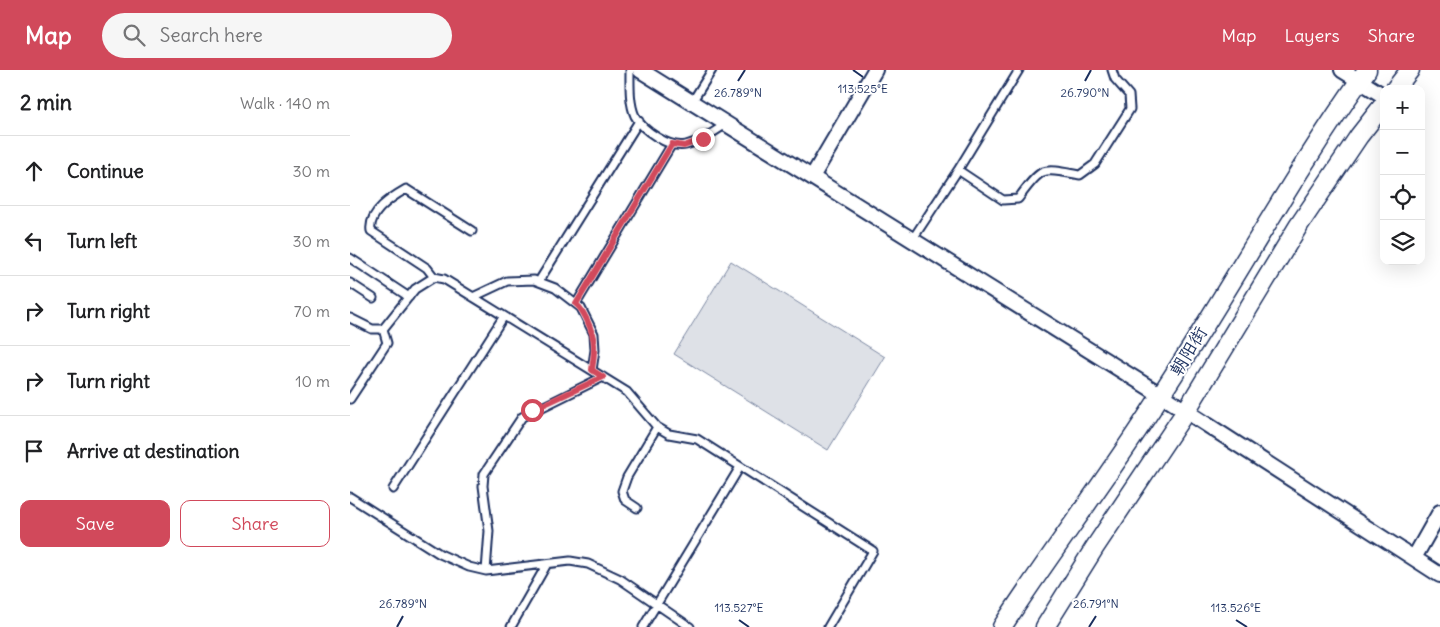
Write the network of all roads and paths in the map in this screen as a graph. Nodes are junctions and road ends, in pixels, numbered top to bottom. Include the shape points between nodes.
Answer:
1 (630, 70) edge
2 (640, 70) edge
3 (712, 70) edge
4 (875, 70) edge
5 (1018, 70) edge
6 (1112, 70) edge
7 (1342, 70) edge
8 (1410, 70) edge
9 (1363, 75) edge
10 (1398, 85) edge
11 (1380, 92) edge
12 (692, 102) junction
13 (1380, 109) edge
14 (639, 121) junction
15 (726, 124) junction
16 (672, 144) junction
17 (958, 170) junction
18 (812, 177) junction
19 (472, 231) dead end
20 (912, 240) junction
21 (350, 258) edge
22 (434, 277) junction
23 (539, 281) junction
24 (350, 282) edge
25 (410, 296) junction
26 (473, 297) junction
27 (373, 298) dead end
28 (576, 304) junction
29 (504, 316) junction
30 (350, 318) edge
31 (383, 329) junction
32 (592, 370) junction
33 (603, 377) junction
34 (1161, 395) junction
35 (350, 399) edge
36 (1186, 411) junction
37 (657, 427) junction
38 (740, 467) junction
39 (393, 489) dead end
40 (350, 497) edge
41 (637, 508) dead end
42 (1440, 512) edge
43 (1414, 558) junction
44 (547, 564) junction
45 (486, 571) junction
46 (1440, 575) edge
47 (657, 604) junction
48 (511, 627) edge
49 (643, 627) edge
50 (690, 627) edge
51 (828, 627) edge
52 (1002, 627) edge
53 (1044, 627) edge

1 - 14 lane via 630,91
2 - 12 street
3 - 12 lane
4 - 18 street
5 - 17 lane
6 - 17 lane via 1129,96 1130,109 1094,164 1080,175 1044,172 1018,199 1003,200
7 - 9 street
8 - 10 street
9 - 11 street
9 - 34 street, 朝阳街
12 - 15 street
13 - 36 street, 朝阳街 via 1299,225
14 - 16 lane via 662,141
14 - 23 lane
15 - 16 lane via 703,139 684,146
15 - 18 street
16 - 28 lane
17 - 20 lane
18 - 20 street
19 - 22 lane via 406,189 390,198 375,216 370,225 372,232 427,268
20 - 34 street
21 - 25 lane
22 - 25 lane
22 - 26 lane via 444,279
23 - 26 lane via 506,281
23 - 28 lane via 555,288
24 - 27 lane
25 - 31 lane
26 - 29 lane
28 - 32 lane via 594,334
29 - 32 lane
29 - 39 lane
30 - 31 lane via 372,329
31 - 35 lane via 387,343
32 - 33 lane
33 - 37 lane via 627,392
33 - 45 lane via 522,417 484,474 490,531
34 - 36 street
34 - 52 street, 朝阳街
36 - 43 street
36 - 53 street, 朝阳街
37 - 38 lane via 669,434 697,439
37 - 41 lane via 622,491 625,500
38 - 47 lane
38 - 51 lane via 873,551
40 - 45 lane via 440,554
42 - 43 street
43 - 46 street
44 - 45 lane
44 - 47 lane via 570,561 588,564 620,579
44 - 48 lane
47 - 49 lane
47 - 50 lane

